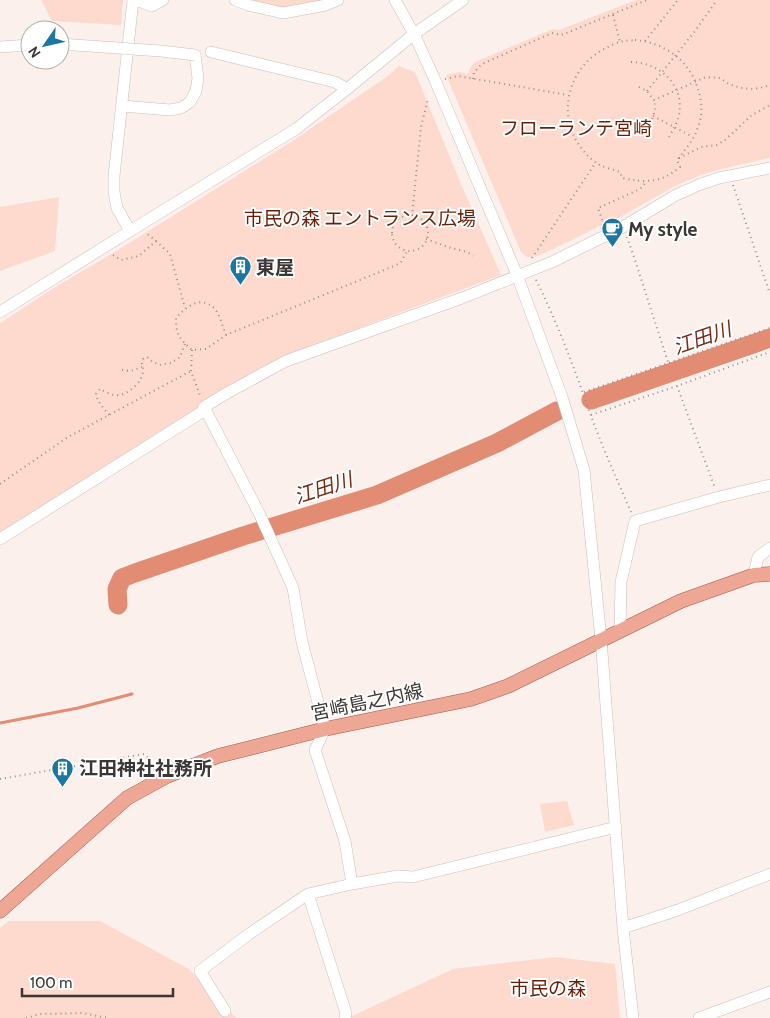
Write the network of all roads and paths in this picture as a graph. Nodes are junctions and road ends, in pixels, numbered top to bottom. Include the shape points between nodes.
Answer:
1 (163, 0) edge
2 (235, 0) edge
3 (338, 0) edge
4 (395, 0) edge
5 (463, 0) edge
6 (646, 0) edge
7 (678, 0) edge
8 (717, 0) edge
9 (613, 15) junction
10 (414, 34) junction
11 (646, 41) junction
12 (620, 42) junction
13 (70, 45) edge
14 (20, 46) edge
15 (0, 47) edge
16 (211, 52) dead end
17 (675, 55) junction
18 (631, 62) dead end
19 (662, 71) junction
20 (445, 79) dead end
21 (473, 79) junction
22 (696, 82) junction
23 (770, 85) edge
24 (639, 88) dead end
25 (348, 89) junction
26 (647, 90) junction
27 (676, 90) junction
28 (568, 95) junction
29 (428, 98) dead end
30 (654, 100) junction
31 (770, 105) edge
32 (122, 106) junction
33 (674, 128) junction
34 (669, 137) dead end
35 (693, 137) junction
36 (677, 160) junction
37 (596, 162) junction
38 (770, 168) edge
39 (730, 176) junction
40 (647, 181) junction
41 (412, 216) junction
42 (605, 227) dead end
43 (623, 227) junction
44 (130, 230) junction
45 (145, 232) dead end
46 (426, 239) junction
47 (156, 241) junction
48 (407, 251) junction
49 (111, 254) dead end
50 (473, 256) dead end
51 (531, 265) junction
52 (517, 275) junction
53 (770, 294) edge
54 (185, 308) junction
55 (0, 312) edge
56 (770, 328) edge
57 (226, 335) junction
58 (186, 344) junction
59 (192, 350) junction
60 (770, 352) edge
61 (668, 362) junction
62 (142, 367) junction
63 (122, 370) dead end
64 (191, 371) junction
65 (677, 386) junction
66 (584, 392) junction
67 (204, 407) junction
68 (109, 415) junction
69 (591, 415) junction
70 (0, 484) edge
71 (770, 485) edge
72 (719, 498) junction
73 (635, 521) junction
74 (0, 539) edge
75 (770, 548) edge
76 (770, 574) edge
77 (754, 575) junction
78 (620, 630) junction
79 (601, 639) junction
80 (325, 729) junction
81 (167, 776) junction
82 (0, 780) edge
83 (616, 827) junction
84 (770, 874) edge
85 (352, 884) junction
86 (308, 894) junction
87 (0, 912) edge
88 (623, 928) junction
89 (770, 992) edge
90 (225, 1011) dead end
91 (26, 1018) edge
92 (107, 1018) edge
93 (345, 1018) edge
94 (633, 1018) edge
95 (699, 1018) edge

1 - 32 street via 152,6 134,0
2 - 3 street via 283,13
4 - 10 street
5 - 10 street
6 - 9 path
7 - 11 path
8 - 17 path
9 - 12 path
9 - 21 path via 561,35 552,33 497,56 482,64 474,72
10 - 25 street
10 - 52 street
11 - 12 path
11 - 17 path
12 - 28 path via 601,50 582,65
13 - 32 street, bridge via 195,55 198,78 190,102 170,110
14 - 15 street
16 - 25 street via 335,82
17 - 19 path
17 - 22 path via 690,70
18 - 19 path via 646,63
19 - 26 path
19 - 27 path
20 - 21 path via 458,76
21 - 28 path
22 - 23 path via 706,77 720,78 741,88
22 - 27 path
22 - 35 path via 701,114
24 - 26 path
25 - 44 street via 296,129
26 - 30 path
27 - 30 path
27 - 33 path via 680,103
28 - 37 path via 568,119 572,133
29 - 41 path via 420,127
30 - 33 path via 656,106 652,118
31 - 36 path via 752,115 717,145 701,147
32 - 44 street via 114,192 118,208
33 - 34 path
33 - 35 path
35 - 36 path
36 - 40 path via 680,166 671,174
37 - 40 path via 620,172 622,178
37 - 51 path
38 - 39 street
39 - 43 street via 676,195
39 - 53 path
40 - 42 path via 640,189 598,208
41 - 46 path via 421,218 428,229
41 - 48 path via 403,217 393,228 395,243
43 - 51 street via 552,262
43 - 61 path
44 - 55 street
45 - 47 path
46 - 48 path via 418,248
46 - 50 path
47 - 49 path via 139,256 122,260
47 - 54 path via 170,254
48 - 57 path via 401,262 394,266
51 - 52 street
51 - 66 path
52 - 67 street via 462,298 286,360
52 - 79 street via 562,397 584,470
54 - 57 path via 195,303 216,309
54 - 58 path via 176,318 176,330
56 - 61 path
57 - 59 path via 206,349
58 - 59 path
58 - 62 path via 180,357 171,363 158,366 147,357 143,359
59 - 64 path
60 - 65 path
61 - 66 path
62 - 63 path
62 - 68 path via 140,380 131,390 118,396 100,389 96,394
64 - 67 path
64 - 68 path
65 - 69 path
65 - 72 path
66 - 69 path
67 - 74 street via 202,412
67 - 80 street via 260,515 293,588 302,642
68 - 70 path
69 - 73 path
71 - 72 street
72 - 73 street
73 - 78 street via 621,582
75 - 77 street via 758,557
76 - 77 main road, 宮崎島之内線
77 - 78 main road, 宮崎島之内線 via 681,601
78 - 79 main road, 宮崎島之内線
79 - 80 main road, 宮崎島之内線 via 508,686 470,698
79 - 83 street
80 - 81 main road, 宮崎島之内線 via 218,756
80 - 85 street via 316,750 344,842
81 - 82 path via 144,754
81 - 87 main road, 宮崎島之内線 via 127,798
83 - 85 street via 413,877 398,876
83 - 88 street
84 - 88 street
85 - 86 street
86 - 90 street via 200,971
86 - 93 street
88 - 94 street
89 - 95 street
91 - 92 path via 40,1014 83,1013

